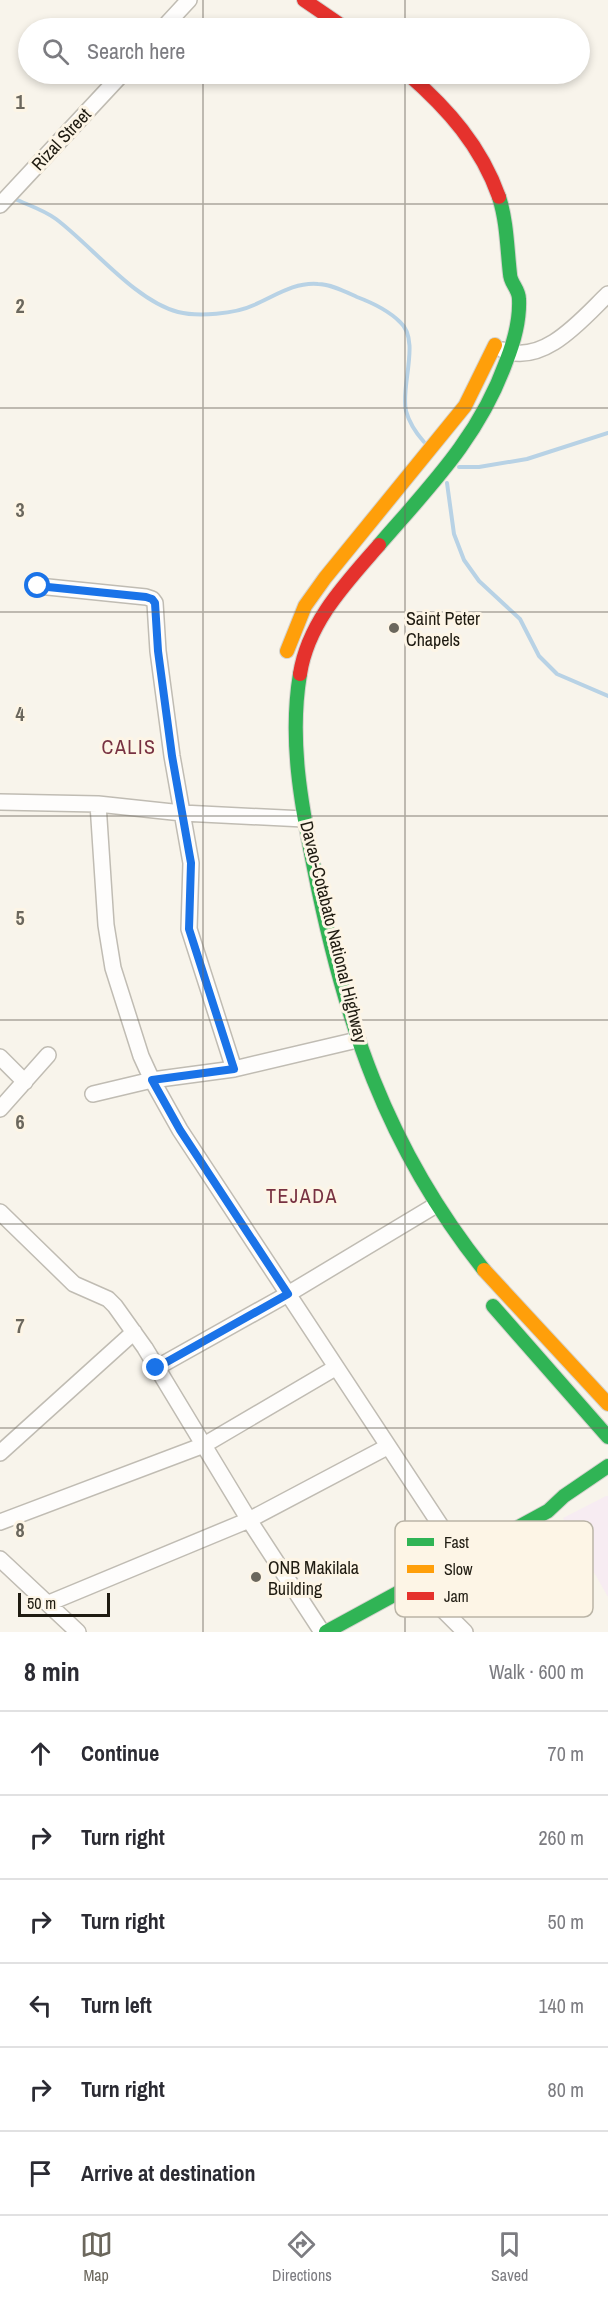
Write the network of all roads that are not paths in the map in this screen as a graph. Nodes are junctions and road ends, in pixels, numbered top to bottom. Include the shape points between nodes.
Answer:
1 (189, 0) edge
2 (304, 0) edge
3 (172, 18) edge
4 (330, 18) edge
5 (113, 84) edge
6 (419, 84) edge
7 (0, 204) edge
8 (510, 278) junction
9 (503, 293) dead end
10 (608, 294) edge
11 (499, 330) dead end
12 (502, 349) junction
13 (38, 586) dead end
14 (285, 664) dead end
15 (0, 802) edge
16 (98, 804) junction
17 (182, 813) junction
18 (304, 819) junction
19 (346, 1042) junction
20 (48, 1055) dead end
21 (0, 1057) edge
22 (234, 1069) junction
23 (152, 1080) junction
24 (25, 1082) junction
25 (93, 1094) dead end
26 (0, 1109) edge
27 (427, 1210) junction
28 (0, 1212) edge
29 (288, 1294) junction
30 (485, 1297) dead end
31 (134, 1332) junction
32 (156, 1368) junction
33 (335, 1368) junction
34 (608, 1404) edge
35 (608, 1437) edge
36 (204, 1445) junction
37 (387, 1447) junction
38 (0, 1453) edge
39 (608, 1466) edge
40 (571, 1508) dead end
41 (548, 1511) junction
42 (249, 1520) junction
43 (437, 1521) edge
44 (530, 1521) edge
45 (0, 1522) edge
46 (0, 1559) edge
47 (395, 1595) edge
48 (49, 1603) junction
49 (450, 1617) edge
50 (333, 1630) edge
51 (78, 1632) edge
52 (465, 1632) edge

1 - 3 street
2 - 4 highway
5 - 7 street, Rizal Street
6 - 8 highway, Davao-Cotabato National Highway via 464,129 492,176 505,216
8 - 9 highway, Davao-Cotabato National Highway
8 - 12 highway, Davao-Cotabato National Highway via 520,292 517,327
10 - 12 street via 550,345 537,351
11 - 12 highway, Davao-Cotabato National Highway
12 - 14 highway, Davao-Cotabato National Highway via 465,406 305,606
12 - 18 highway, Davao-Cotabato National Highway via 498,386 482,418 342,588 314,631 302,661 296,694 294,732
13 - 17 street via 146,597 155,603 158,651
15 - 16 street
16 - 17 street
16 - 23 street via 109,947 118,985
17 - 18 street
17 - 22 street via 191,863 189,929
18 - 19 highway, Davao-Cotabato National Highway
19 - 22 street
19 - 27 highway, Davao-Cotabato National Highway via 383,1106
20 - 24 street
21 - 24 street
22 - 23 street
23 - 25 street
23 - 29 street via 180,1130
24 - 26 street
27 - 29 street
27 - 34 highway, Davao-Cotabato National Highway
28 - 31 street via 74,1284 108,1299
29 - 32 street
29 - 33 street
30 - 35 highway
31 - 32 street
31 - 38 street
32 - 36 street
33 - 36 street
33 - 37 street
36 - 42 street
36 - 45 street
37 - 42 street
37 - 43 street
39 - 41 highway
40 - 41 highway
41 - 44 highway
42 - 48 street
42 - 50 street
46 - 48 street
47 - 50 highway
48 - 51 street
49 - 52 street

